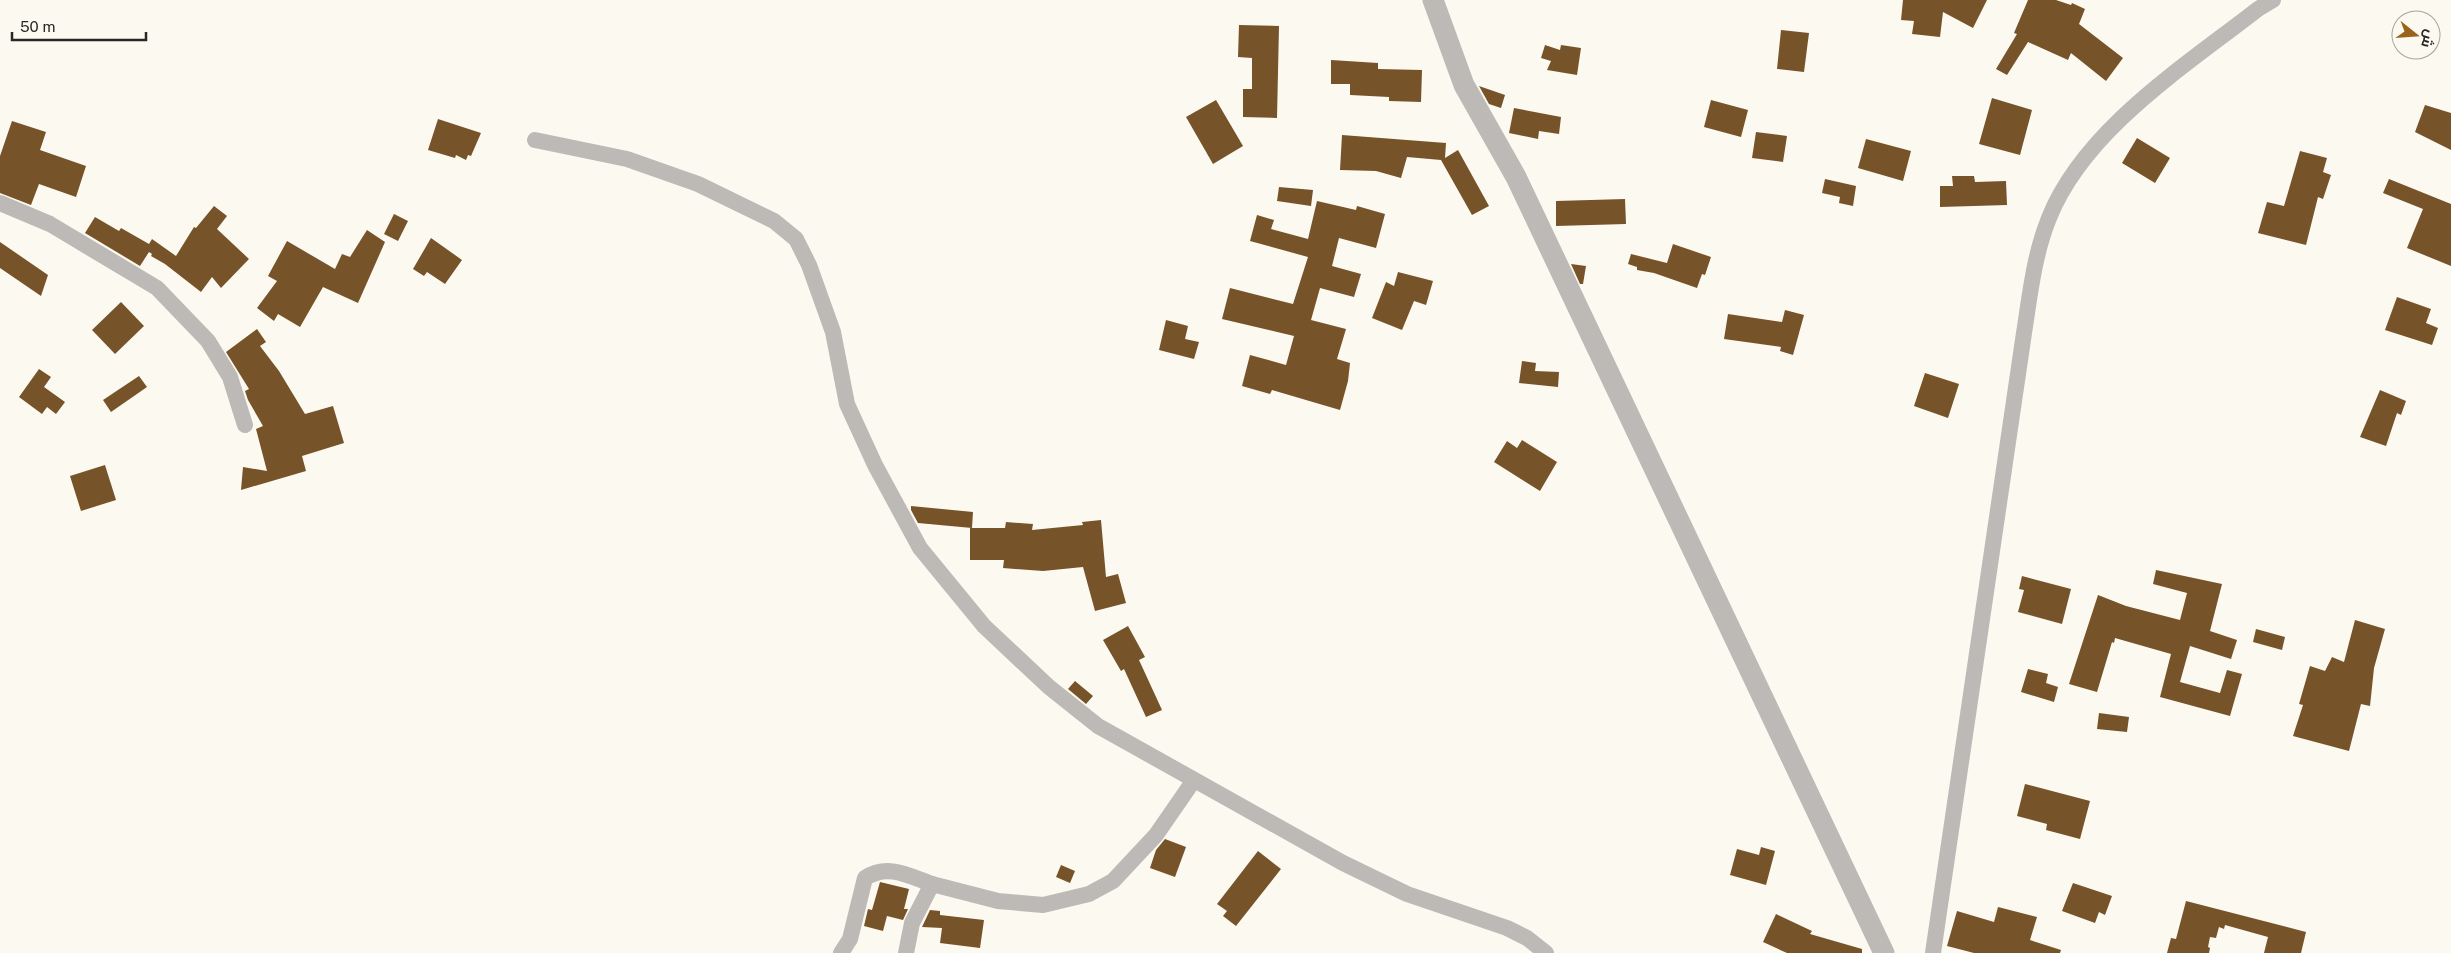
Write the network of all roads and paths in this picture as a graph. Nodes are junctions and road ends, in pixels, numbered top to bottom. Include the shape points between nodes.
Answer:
1 (1433, 0) edge
2 (2273, 0) edge
3 (535, 140) dead end
4 (0, 203) edge
5 (245, 425) dead end
6 (1194, 780) junction
7 (932, 884) junction
8 (841, 953) edge
9 (906, 953) edge
10 (1546, 953) edge
11 (1884, 953) edge
12 (1934, 953) edge

1 - 11 street via 1464,85 1516,177
2 - 12 street via 2166,80 2110,128 2067,184 2049,217 2038,249 2024,333
3 - 6 street via 627,159 698,184 774,222 796,239 833,332 847,404 875,465 920,548 984,626 1048,687 1098,726
4 - 5 street via 50,224 157,288 208,341 230,377
6 - 7 street via 1156,835 1113,881 1089,894 1043,905 998,901
6 - 10 street via 1343,863 1407,894 1507,928
7 - 8 street via 896,871 876,871 866,878 850,939
7 - 9 street via 912,923

